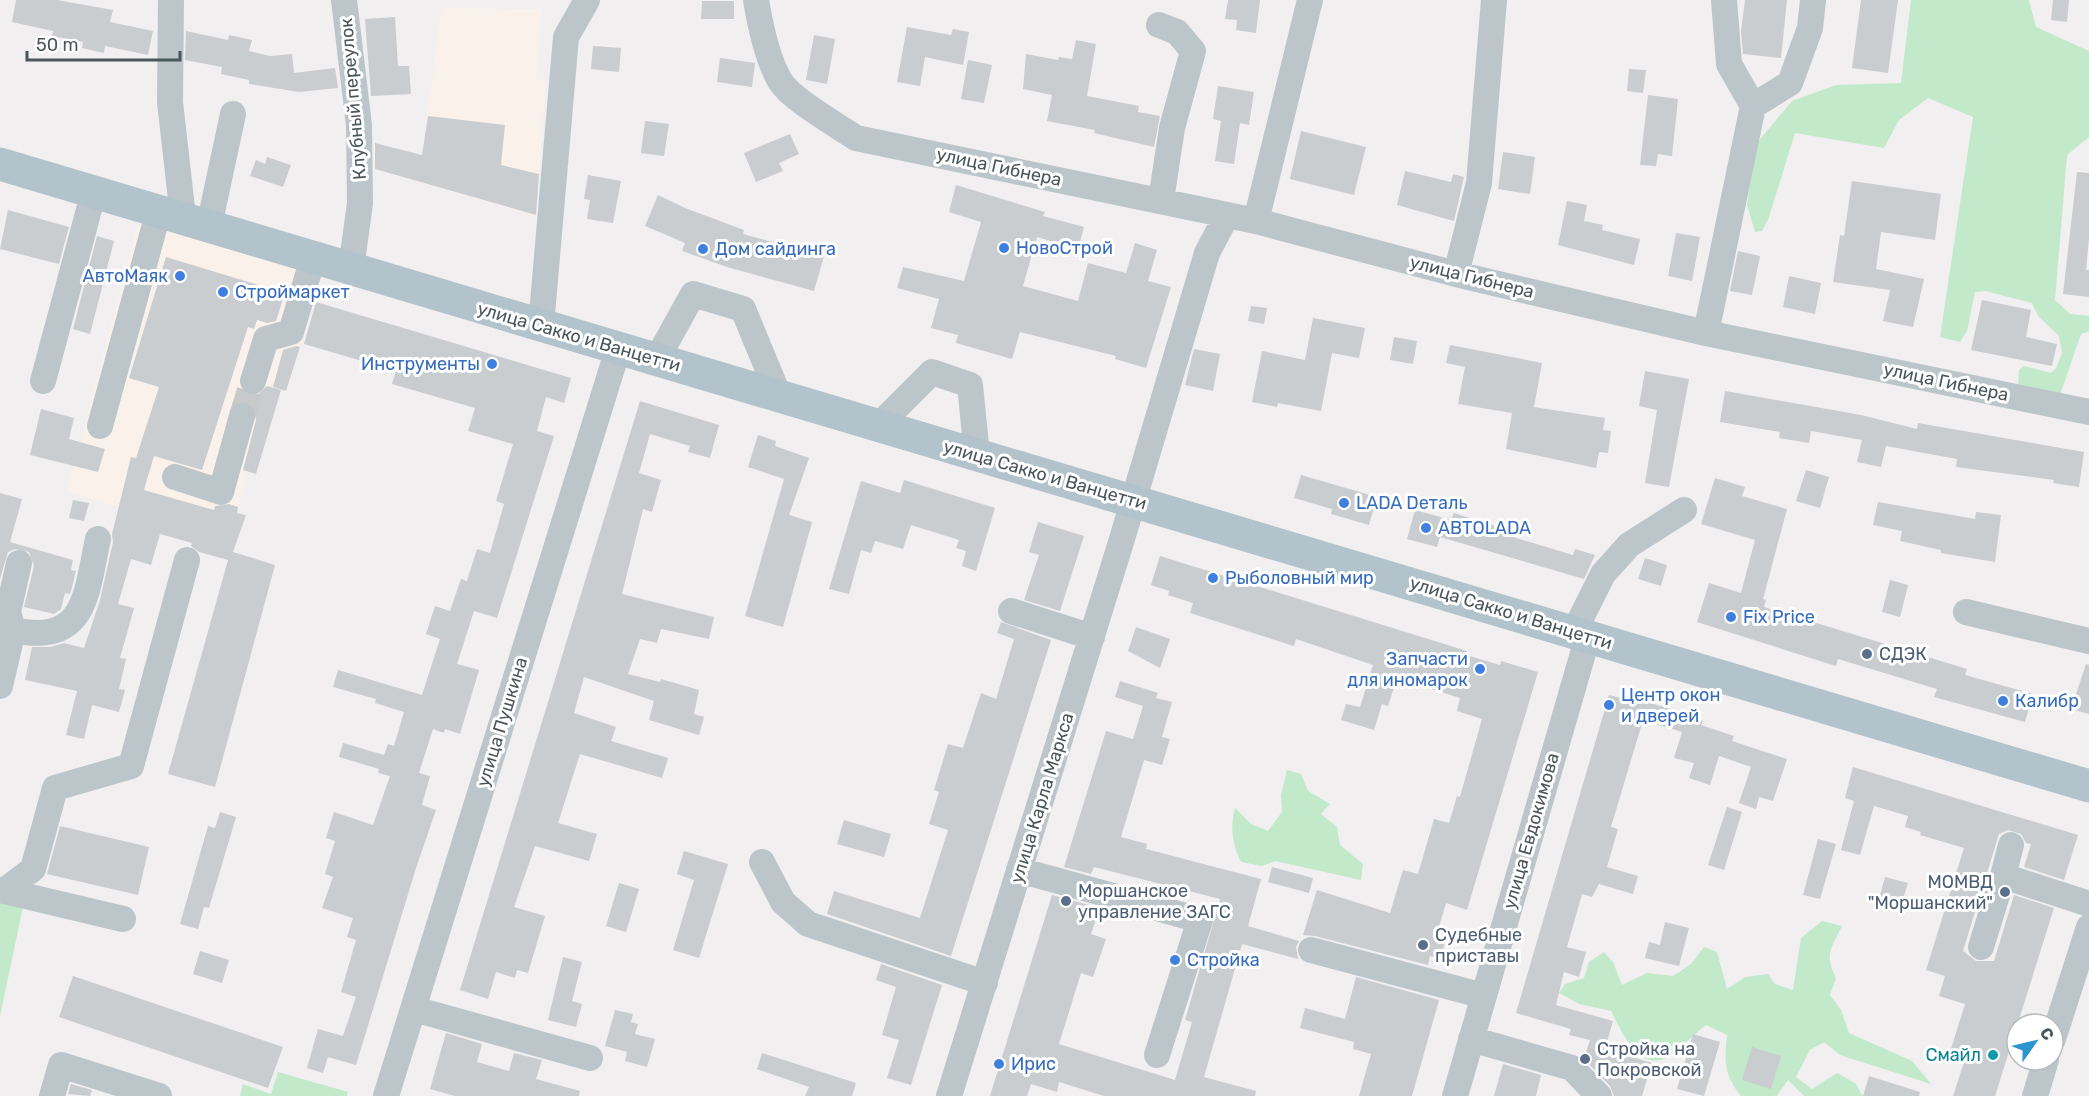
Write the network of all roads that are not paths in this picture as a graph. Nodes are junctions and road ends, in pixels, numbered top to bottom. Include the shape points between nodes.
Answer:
1 (171, 0) edge
2 (344, 0) edge
3 (587, 0) edge
4 (756, 0) edge
5 (1310, 0) edge
6 (1494, 0) edge
7 (1724, 0) edge
8 (1813, 0) edge
9 (1159, 25) dead end
10 (1753, 106) junction
11 (233, 114) dead end
12 (0, 164) edge
13 (94, 191) junction
14 (1161, 200) junction
15 (1227, 215) junction
16 (184, 218) junction
17 (1256, 221) junction
18 (313, 258) junction
19 (351, 269) junction
20 (1456, 274) junction
21 (541, 326) junction
22 (1706, 333) junction
23 (618, 348) junction
24 (657, 360) junction
25 (43, 381) dead end
26 (253, 381) tunnel mouth
27 (779, 396) junction
28 (2089, 412) edge
29 (242, 416) tunnel mouth
30 (100, 426) dead end
31 (878, 426) junction
32 (977, 455) junction
33 (175, 477) dead end
34 (1134, 501) junction
35 (1684, 510) dead end
36 (98, 539) dead end
37 (186, 560) dead end
38 (19, 562) dead end
39 (1011, 611) dead end
40 (1966, 612) dead end
41 (13, 630) junction
42 (1581, 634) junction
43 (1092, 637) junction
44 (2089, 641) edge
45 (0, 686) edge
46 (2089, 786) edge
47 (2011, 845) dead end
48 (762, 862) dead end
49 (1019, 870) junction
50 (2003, 876) junction
51 (2, 890) edge
52 (2089, 904) edge
53 (123, 920) dead end
54 (2089, 927) edge
55 (1982, 947) dead end
56 (1311, 950) dead end
57 (985, 983) junction
58 (1484, 996) junction
59 (414, 1009) junction
60 (2062, 1012) edge
61 (1471, 1039) junction
62 (1157, 1055) dead end
63 (590, 1058) dead end
64 (2042, 1072) edge
65 (52, 1096) edge
66 (159, 1096) edge
67 (386, 1096) edge
68 (949, 1096) edge
69 (1455, 1096) edge
70 (1599, 1096) edge
71 (2035, 1096) edge

1 - 16 street via 170,102
2 - 19 street, Клубный переулок via 359,136 360,203
3 - 21 street via 566,37
4 - 14 street, улица Гибнера via 761,27 781,82 856,138
5 - 17 street
6 - 20 street via 1479,183
7 - 10 street via 1729,64
8 - 10 street via 1810,28 1790,83
9 - 14 street via 1177,32 1193,51 1172,128
10 - 22 street
11 - 16 street
12 - 13 main road, улица Сакко и Ванцетти
13 - 16 main road, улица Сакко и Ванцетти
13 - 25 street
14 - 15 street, улица Гибнера
15 - 17 street, улица Гибнера
15 - 34 street, улица Карла Маркса via 1207,253
16 - 18 main road, улица Сакко и Ванцетти
16 - 30 street
17 - 20 street, улица Гибнера
18 - 19 main road, улица Сакко и Ванцетти
18 - 26 street via 291,332 266,339
19 - 21 main road, улица Сакко и Ванцетти
20 - 22 street, улица Гибнера
21 - 23 main road, улица Сакко и Ванцетти
22 - 28 street, улица Гибнера
23 - 24 main road, улица Сакко и Ванцетти
23 - 59 street, улица Пушкина
24 - 27 main road, улица Сакко и Ванцетти
24 - 27 street via 693,294 743,309
27 - 31 main road, улица Сакко и Ванцетти
29 - 33 street via 221,492
31 - 32 main road, улица Сакко и Ванцетти
31 - 32 street via 932,372 970,385
32 - 34 main road, улица Сакко и Ванцетти
34 - 42 main road, улица Сакко и Ванцетти
34 - 43 street, улица Карла Маркса
35 - 42 street, улица Евдокимова via 1629,545 1603,574
36 - 41 street via 76,618 36,635
37 - 51 street via 131,766 54,788 33,869
38 - 41 street via 8,612
39 - 43 street
40 - 44 street
41 - 45 street
42 - 46 main road, улица Сакко и Ванцетти
42 - 58 street, улица Евдокимова
43 - 49 street, улица Карла Маркса
47 - 50 street
48 - 57 street via 783,902 808,924
49 - 57 street, улица Карла Маркса
49 - 62 street via 1200,920
50 - 52 street
50 - 55 street
51 - 53 street
54 - 60 street
56 - 58 street
57 - 68 street, улица Карла Маркса
58 - 61 street, улица Евдокимова
59 - 63 street
59 - 67 street, улица Пушкина
61 - 69 street, улица Евдокимова
61 - 70 street via 1572,1068
64 - 71 street
65 - 66 street via 61,1065

